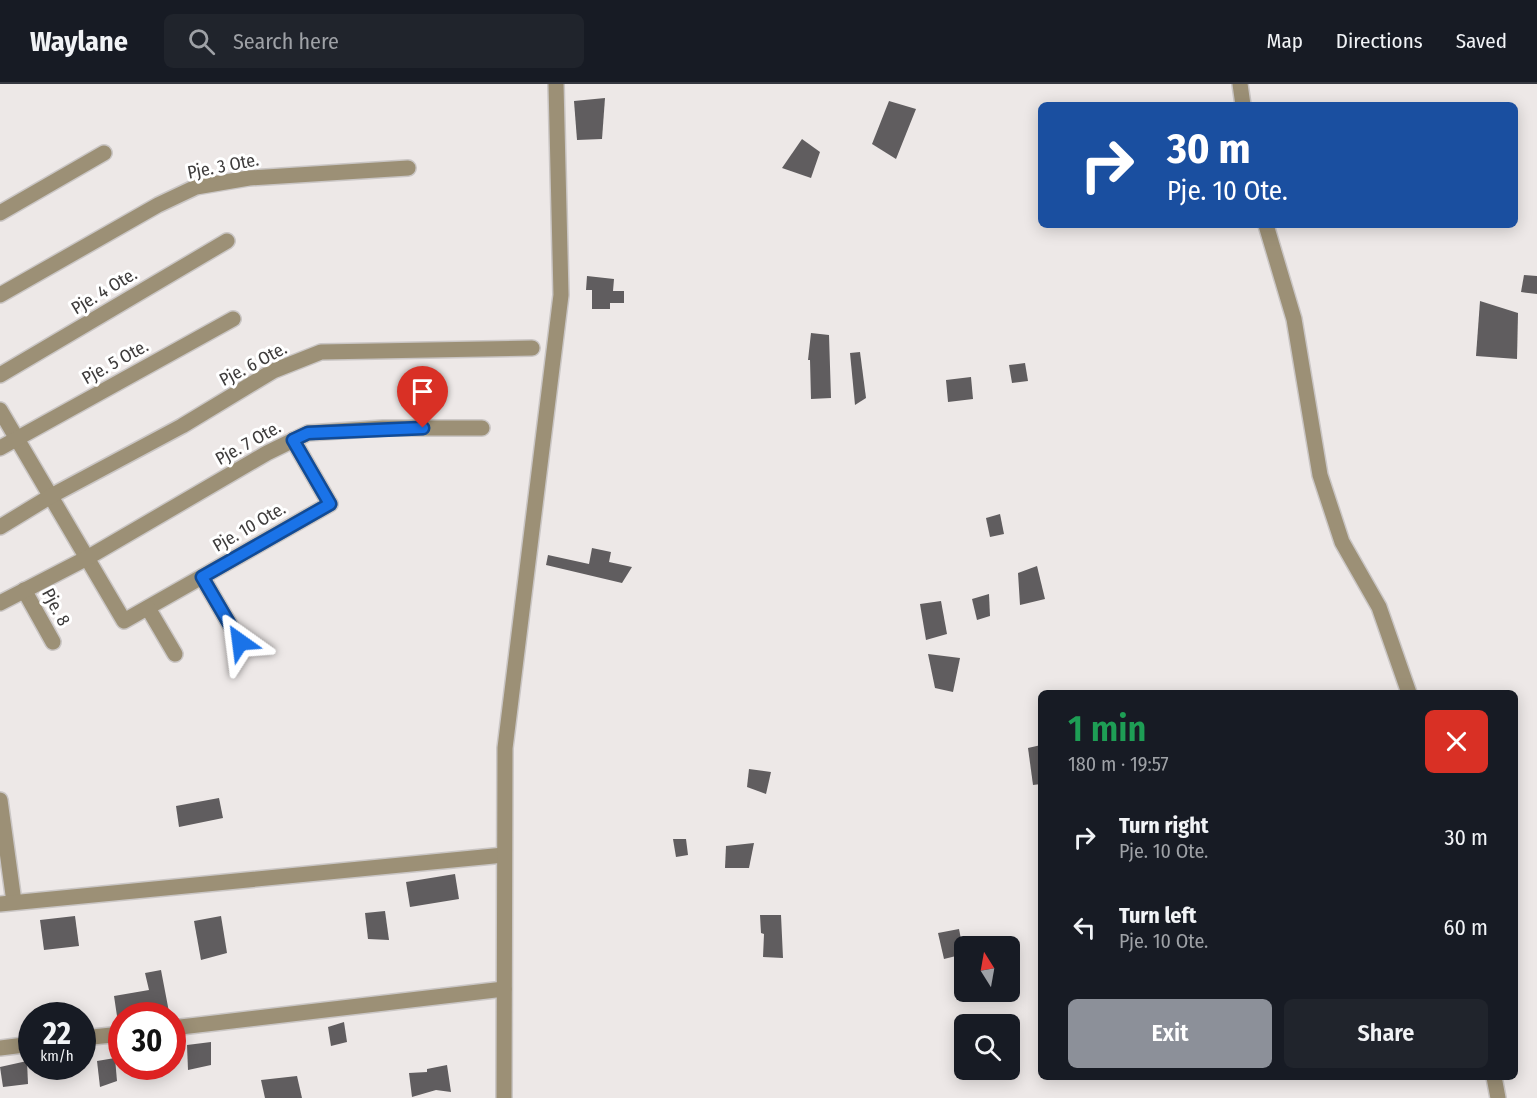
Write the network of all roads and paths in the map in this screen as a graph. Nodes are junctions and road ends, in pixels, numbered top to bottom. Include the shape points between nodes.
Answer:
1 (556, 84) edge
2 (1240, 84) edge
3 (1243, 102) edge
4 (105, 153) dead end
5 (408, 168) dead end
6 (0, 213) edge
7 (1267, 228) edge
8 (227, 241) dead end
9 (0, 295) edge
10 (233, 319) dead end
11 (532, 348) dead end
12 (0, 375) edge
13 (0, 410) edge
14 (482, 428) dead end
15 (16, 438) junction
16 (293, 440) junction
17 (0, 448) edge
18 (51, 496) junction
19 (0, 527) edge
20 (87, 558) junction
21 (202, 577) junction
22 (24, 590) junction
23 (0, 603) edge
24 (148, 608) junction
25 (53, 642) dead end
26 (240, 642) dead end
27 (175, 654) dead end
28 (1408, 690) edge
29 (0, 800) edge
30 (504, 855) junction
31 (7, 903) edge
32 (504, 989) junction
33 (186, 1026) edge
34 (18, 1046) edge
35 (0, 1048) edge
36 (1495, 1080) edge
37 (504, 1098) edge
38 (1498, 1098) edge

1 - 30 street via 561,295 505,748
2 - 3 street
4 - 6 street
5 - 9 street, Pje. 3 Ote. via 249,178 196,187
7 - 28 street via 1294,319 1320,475 1342,542 1378,607
8 - 12 street, Pje. 4 Ote.
10 - 15 street, Pje. 5 Ote.
11 - 18 street, Pje. 6 Ote. via 321,352 273,371 182,426
13 - 15 street
14 - 16 street, Pje. 7 Ote. via 318,432
15 - 17 street, Pje. 5 Ote.
15 - 18 street
16 - 20 street, Pje. 7 Ote.
16 - 21 street, Pje. 10 Ote. via 330,504
18 - 19 street, Pje. 6 Ote.
18 - 20 street
20 - 22 street, Pje. 7 Ote.
20 - 24 street, Pje. 10 Ote. via 124,621
21 - 24 street, Pje. 10 Ote.
21 - 26 street
22 - 23 street, Pje. 7 Ote.
22 - 25 street, Pje. 8
24 - 27 street
29 - 31 street
30 - 31 street
30 - 32 street
32 - 33 street
32 - 37 street
34 - 35 street
36 - 38 street

